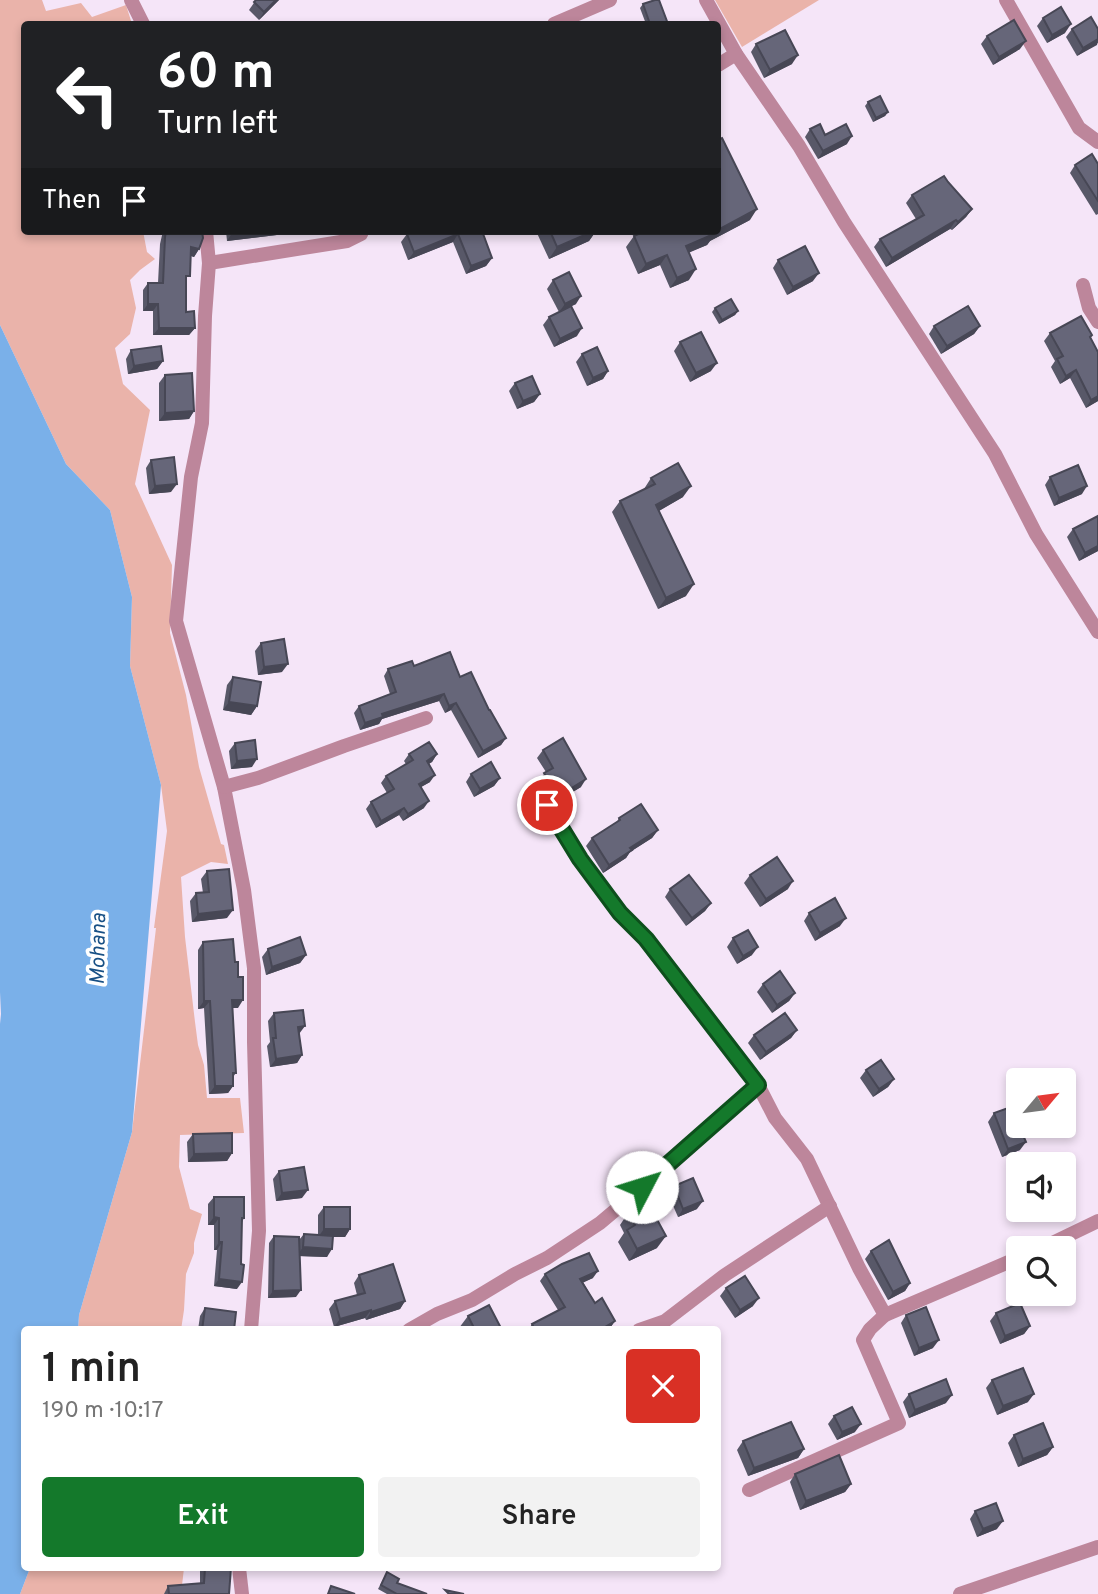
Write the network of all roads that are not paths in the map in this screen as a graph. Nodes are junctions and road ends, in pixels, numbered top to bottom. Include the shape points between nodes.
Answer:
1 (131, 0) edge
2 (610, 0) edge
3 (706, 0) edge
4 (1006, 0) edge
5 (142, 21) edge
6 (561, 21) edge
7 (718, 21) edge
8 (721, 27) edge
9 (736, 54) junction
10 (721, 63) edge
11 (1098, 142) edge
12 (206, 235) edge
13 (359, 235) edge
14 (209, 263) junction
15 (1083, 285) dead end
16 (1098, 322) edge
17 (1092, 610) edge
18 (1098, 632) edge
19 (426, 718) dead end
20 (223, 787) junction
21 (547, 805) dead end
22 (758, 1085) junction
23 (830, 1206) junction
24 (1098, 1221) edge
25 (1067, 1236) edge
26 (1006, 1263) edge
27 (885, 1315) junction
28 (251, 1326) edge
29 (416, 1326) edge
30 (651, 1326) edge
31 (749, 1490) dead end
32 (1098, 1547) edge
33 (239, 1571) edge
34 (242, 1594) edge
35 (960, 1594) edge

1 - 5 street
2 - 6 street
3 - 7 street
4 - 11 street via 1079,128
8 - 9 street
9 - 10 street
9 - 17 street via 995,454 1035,534
12 - 14 street
13 - 14 street via 347,241
14 - 20 street via 202,422 191,477 176,621
15 - 16 street
17 - 18 street
19 - 20 street
20 - 28 street via 254,968 259,1231
21 - 22 street via 620,913 646,939
22 - 23 street via 775,1118 807,1159
22 - 29 street via 600,1223 472,1300
23 - 27 street
23 - 30 street via 665,1321
24 - 25 street
26 - 27 street
27 - 31 street via 863,1340 899,1423
32 - 35 street
33 - 34 street

